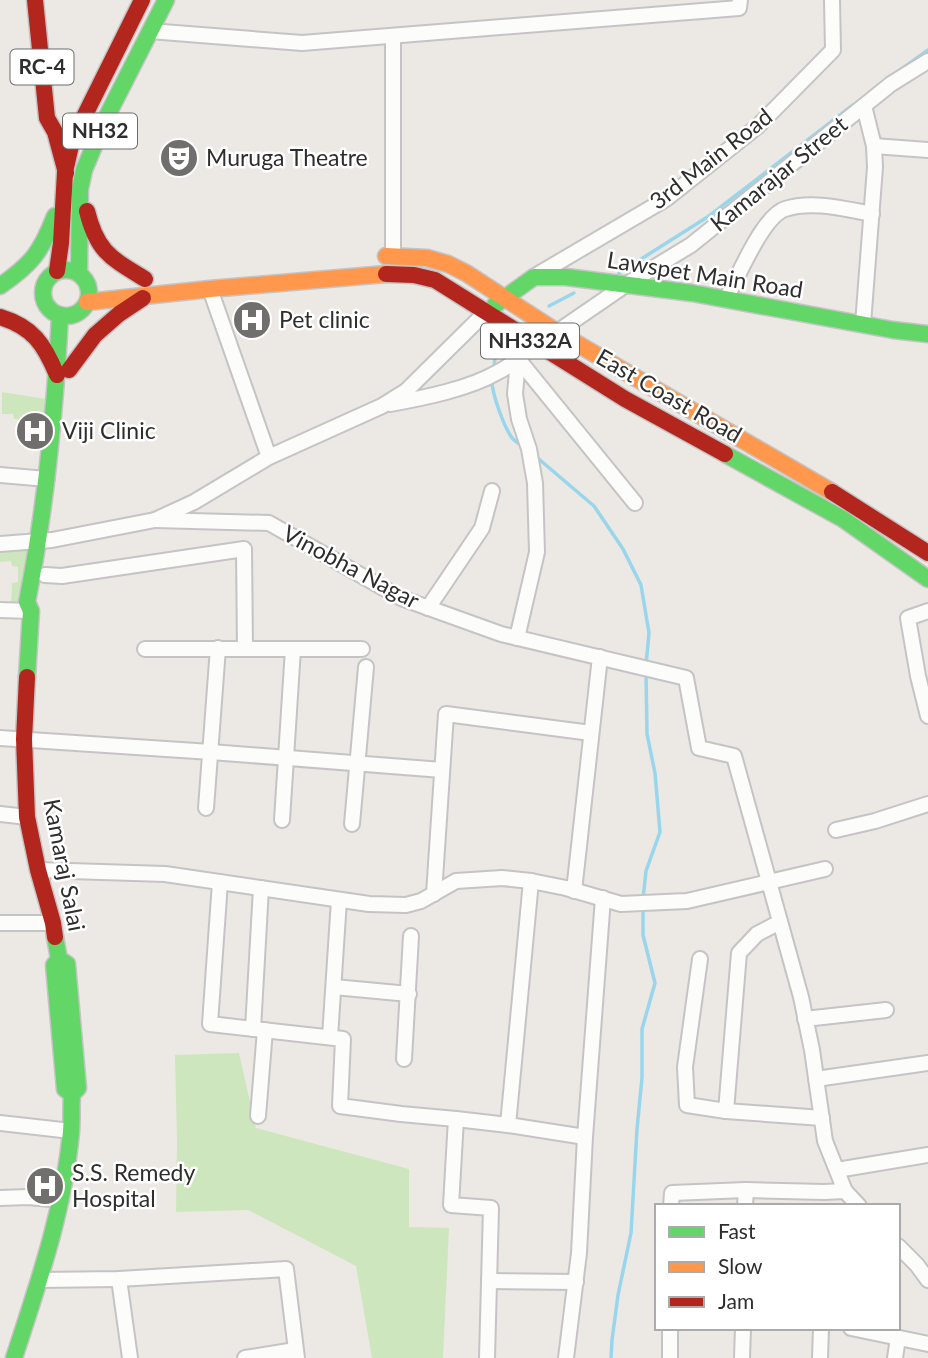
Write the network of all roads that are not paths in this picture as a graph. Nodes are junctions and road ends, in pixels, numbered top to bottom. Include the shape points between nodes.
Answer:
1 (35, 0) edge
2 (46, 0) edge
3 (142, 0) edge
4 (166, 0) edge
5 (740, 0) edge
6 (831, 0) edge
7 (150, 31) junction
8 (393, 36) junction
9 (928, 61) edge
10 (864, 106) junction
11 (55, 132) junction
12 (874, 146) junction
13 (928, 150) edge
14 (84, 170) junction
15 (65, 172) junction
16 (80, 189) junction
17 (64, 199) junction
18 (872, 214) junction
19 (393, 256) junction
20 (372, 257) dead end
21 (57, 271) junction
22 (534, 277) junction
23 (150, 284) junction
24 (628, 284) junction
25 (85, 287) junction
26 (210, 289) junction
27 (43, 291) junction
28 (7, 294) edge
29 (504, 299) junction
30 (726, 299) junction
31 (60, 312) junction
32 (486, 312) junction
33 (0, 316) edge
34 (863, 324) junction
35 (557, 332) junction
36 (928, 334) edge
37 (538, 346) junction
38 (518, 359) junction
39 (63, 372) junction
40 (382, 406) junction
41 (268, 457) junction
42 (0, 475) edge
43 (47, 480) junction
44 (492, 491) dead end
45 (635, 503) dead end
46 (155, 520) junction
47 (45, 540) junction
48 (0, 544) edge
49 (928, 553) edge
50 (46, 575) junction
51 (928, 579) edge
52 (428, 608) junction
53 (0, 610) edge
54 (31, 611) junction
55 (928, 611) edge
56 (517, 638) junction
57 (218, 648) junction
58 (145, 649) dead end
59 (245, 649) junction
60 (293, 649) junction
61 (362, 649) dead end
62 (600, 657) junction
63 (366, 667) dead end
64 (928, 716) edge
65 (591, 733) junction
66 (0, 738) edge
67 (24, 739) junction
68 (211, 752) junction
69 (285, 758) junction
70 (358, 764) junction
71 (442, 770) junction
72 (928, 804) edge
73 (206, 808) dead end
74 (0, 814) edge
75 (27, 817) junction
76 (282, 820) dead end
77 (352, 824) dead end
78 (836, 830) dead end
79 (825, 869) dead end
80 (38, 870) junction
81 (531, 881) junction
82 (220, 882) junction
83 (769, 882) junction
84 (261, 888) junction
85 (574, 891) junction
86 (434, 894) junction
87 (603, 898) junction
88 (339, 900) junction
89 (780, 922) junction
90 (0, 923) edge
91 (53, 923) junction
92 (411, 936) dead end
93 (700, 959) dead end
94 (334, 987) junction
95 (409, 993) junction
96 (886, 1010) dead end
97 (805, 1019) junction
98 (259, 1029) junction
99 (330, 1037) junction
100 (404, 1059) dead end
101 (928, 1063) edge
102 (816, 1079) junction
103 (726, 1111) junction
104 (258, 1116) dead end
105 (822, 1118) junction
106 (456, 1119) junction
107 (0, 1123) edge
108 (508, 1125) junction
109 (71, 1131) junction
110 (585, 1137) junction
111 (928, 1155) edge
112 (837, 1170) junction
113 (746, 1190) junction
114 (845, 1191) junction
115 (0, 1198) edge
116 (671, 1199) edge
117 (823, 1199) edge
118 (61, 1200) junction
119 (745, 1204) edge
120 (857, 1204) edge
121 (900, 1248) edge
122 (119, 1279) junction
123 (39, 1280) junction
124 (928, 1280) edge
125 (489, 1281) junction
126 (576, 1282) junction
127 (670, 1330) edge
128 (743, 1330) edge
129 (821, 1330) edge
130 (860, 1330) edge
131 (898, 1338) junction
132 (928, 1344) edge
133 (296, 1354) edge
134 (15, 1358) edge
135 (130, 1358) edge
136 (245, 1358) edge
137 (487, 1358) edge
138 (566, 1358) edge
139 (670, 1358) edge
140 (742, 1358) edge
141 (820, 1358) edge
142 (895, 1358) edge

1 - 11 main road, RC-4 via 47,118
2 - 11 main road, RC-4 via 58,116
3 - 15 main road, NH32 via 72,141
4 - 7 main road, NH32
5 - 8 street via 740,8
6 - 22 street, 3rd Main Road via 833,50 758,126 666,199
7 - 8 street via 302,43
7 - 14 main road, NH32
8 - 19 street
9 - 10 street, Kamarajar Street
10 - 12 street
10 - 24 street, Kamarajar Street via 691,245
11 - 15 main road, RC-4
12 - 13 street
12 - 18 street
14 - 16 main road, NH32
14 - 23 main road via 85,203 96,242 109,257
15 - 16 main road, RC-4
15 - 17 main road, NH32
16 - 25 main road, NH32
17 - 21 main road, NH32
17 - 28 main road via 34,261
18 - 30 street via 811,206 783,209 763,229
18 - 34 street
19 - 20 main road, East Coast Road / NH332A
19 - 29 main road, East Coast Road / NH332A via 448,264
21 - 25 main road via 72,270
21 - 27 main road via 47,279
22 - 24 main road, Lawspet Main Road
22 - 29 main road
23 - 25 main road, East Coast Road / NH332A
23 - 25 main road, East Coast Road / NH332A
23 - 26 main road, East Coast Road / NH332A
23 - 39 main road
24 - 30 main road, Lawspet Main Road
24 - 35 street, Kamarajar Street
25 - 31 main road via 84,307
26 - 32 main road, East Coast Road / NH332A via 404,273 435,280
26 - 41 street
27 - 28 main road
27 - 31 main road via 45,302
29 - 32 main road
29 - 35 main road, East Coast Road / NH332A
30 - 34 main road, Lawspet Main Road
31 - 33 main road
31 - 39 main road, Kamaraj Salai
32 - 37 main road, East Coast Road / NH332A
32 - 40 street via 406,391
33 - 39 main road via 34,333
34 - 36 main road, Lawspet Main Road
35 - 49 main road, East Coast Road / NH332A via 855,505
37 - 38 street
37 - 51 main road, East Coast Road / NH332A via 843,519
38 - 40 street via 493,375 428,397
38 - 45 street
38 - 56 street via 515,394 535,482 537,552
39 - 43 main road, Kamaraj Salai
39 - 47 main road, Kamaraj Salai
40 - 41 street
41 - 46 street
42 - 43 street
43 - 47 main road, Kamaraj Salai
44 - 52 street via 482,528
46 - 47 street
46 - 52 street, Vinobha Nagar via 269,523 401,598
47 - 48 street
47 - 50 main road, Kamaraj Salai
47 - 54 main road, Kamaraj Salai via 27,602
50 - 54 main road, Kamaraj Salai via 39,605
50 - 59 street via 244,548
52 - 56 street, Vinobha Nagar
53 - 54 street
54 - 67 main road, Kamaraj Salai
55 - 64 street via 908,618
56 - 62 street, Vinobha Nagar
57 - 58 street
57 - 59 street
57 - 68 street
59 - 60 street
60 - 61 street
60 - 69 street
62 - 65 street
62 - 83 street, Vinobha Nagar via 685,678 699,747 734,756
63 - 70 street
65 - 71 street via 446,714
65 - 85 street
66 - 67 street
67 - 68 street
67 - 75 main road, Kamaraj Salai
68 - 69 street
68 - 73 street
69 - 70 street
69 - 76 street
70 - 71 street
70 - 77 street
71 - 86 street
72 - 78 street
74 - 75 street
75 - 80 main road, Kamaraj Salai
79 - 83 street
80 - 82 street via 165,874
80 - 91 main road, Kamaraj Salai
81 - 85 street
81 - 86 street via 456,881
81 - 108 street
82 - 84 street
82 - 98 street via 210,1024
83 - 87 street via 687,901 621,904
83 - 89 street
84 - 88 street
84 - 98 street
85 - 87 street
86 - 88 street via 407,905
87 - 110 street
88 - 94 street
89 - 97 street
89 - 103 street via 757,934 739,953
90 - 91 street
91 - 109 main road, Kamaraj Salai via 65,1089 72,1094
92 - 95 street
93 - 103 street via 685,1067 687,1105
94 - 95 street
94 - 99 street
95 - 100 street
96 - 97 street
97 - 102 street
98 - 99 street
98 - 104 street
99 - 106 street via 343,1039 340,1106
101 - 102 street
102 - 105 street
103 - 105 street
105 - 112 street
106 - 108 street
106 - 125 street via 451,1205 491,1208
107 - 109 street
108 - 110 street
109 - 118 main road, Kamaraj Salai
110 - 126 street
111 - 112 street
112 - 114 street
113 - 116 street
113 - 117 street
113 - 119 street
114 - 117 street
114 - 120 street
115 - 118 street
118 - 123 main road, Kamaraj Salai
121 - 124 street
122 - 123 street
122 - 133 street via 286,1269
122 - 135 street
123 - 134 main road, Kamaraj Salai
125 - 126 street
125 - 137 street
126 - 138 street
127 - 139 street
128 - 140 street
129 - 141 street
130 - 131 street
131 - 132 street
131 - 142 street
133 - 136 street

